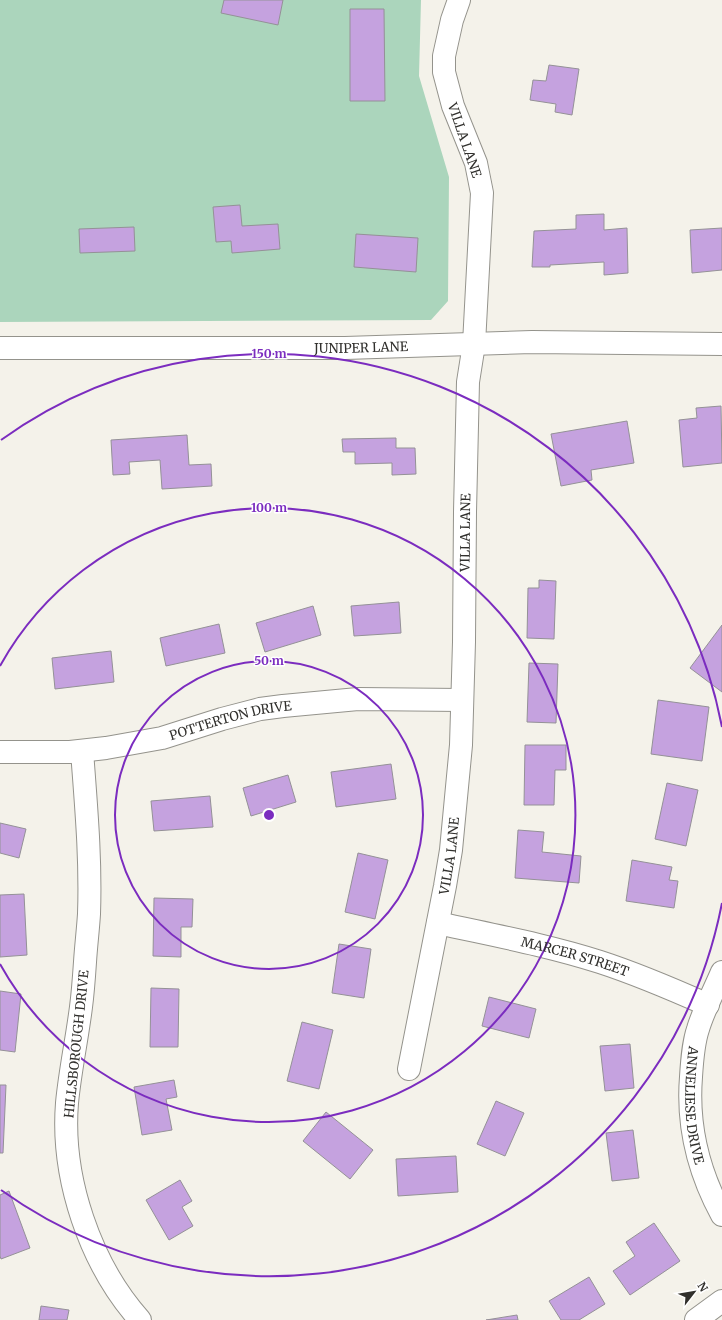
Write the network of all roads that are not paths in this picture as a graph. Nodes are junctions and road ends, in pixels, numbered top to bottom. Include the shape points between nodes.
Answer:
1 (459, 0) edge
2 (474, 344) junction
3 (722, 344) edge
4 (0, 348) edge
5 (462, 700) junction
6 (82, 751) junction
7 (0, 752) edge
8 (438, 924) junction
9 (722, 972) edge
10 (708, 1005) junction
11 (410, 1069) dead end
12 (722, 1215) edge
13 (722, 1301) edge
14 (140, 1320) edge
15 (696, 1320) edge

1 - 2 street, VILLA LANE via 444,56 444,72 453,106 476,163 482,193
2 - 3 street, JUNIPER LANE
2 - 4 street, JUNIPER LANE via 345,348
2 - 5 street, VILLA LANE via 468,382
5 - 6 street, POTTERTON DRIVE via 358,699 260,709 162,738
5 - 8 street, VILLA LANE via 461,745 450,850
6 - 7 street, POTTERTON DRIVE
6 - 14 street, HILLSBOROUGH DRIVE via 89,852 89,914 82,1005 67,1103 68,1145 74,1187 94,1250 107,1274
8 - 10 street, MARCER STREET via 524,941 600,962
8 - 11 street, VILLA LANE
9 - 10 street, ANNELIESE DRIVE
10 - 12 street, ANNELIESE DRIVE via 698,1028 689,1097 692,1131 701,1168
13 - 15 street

